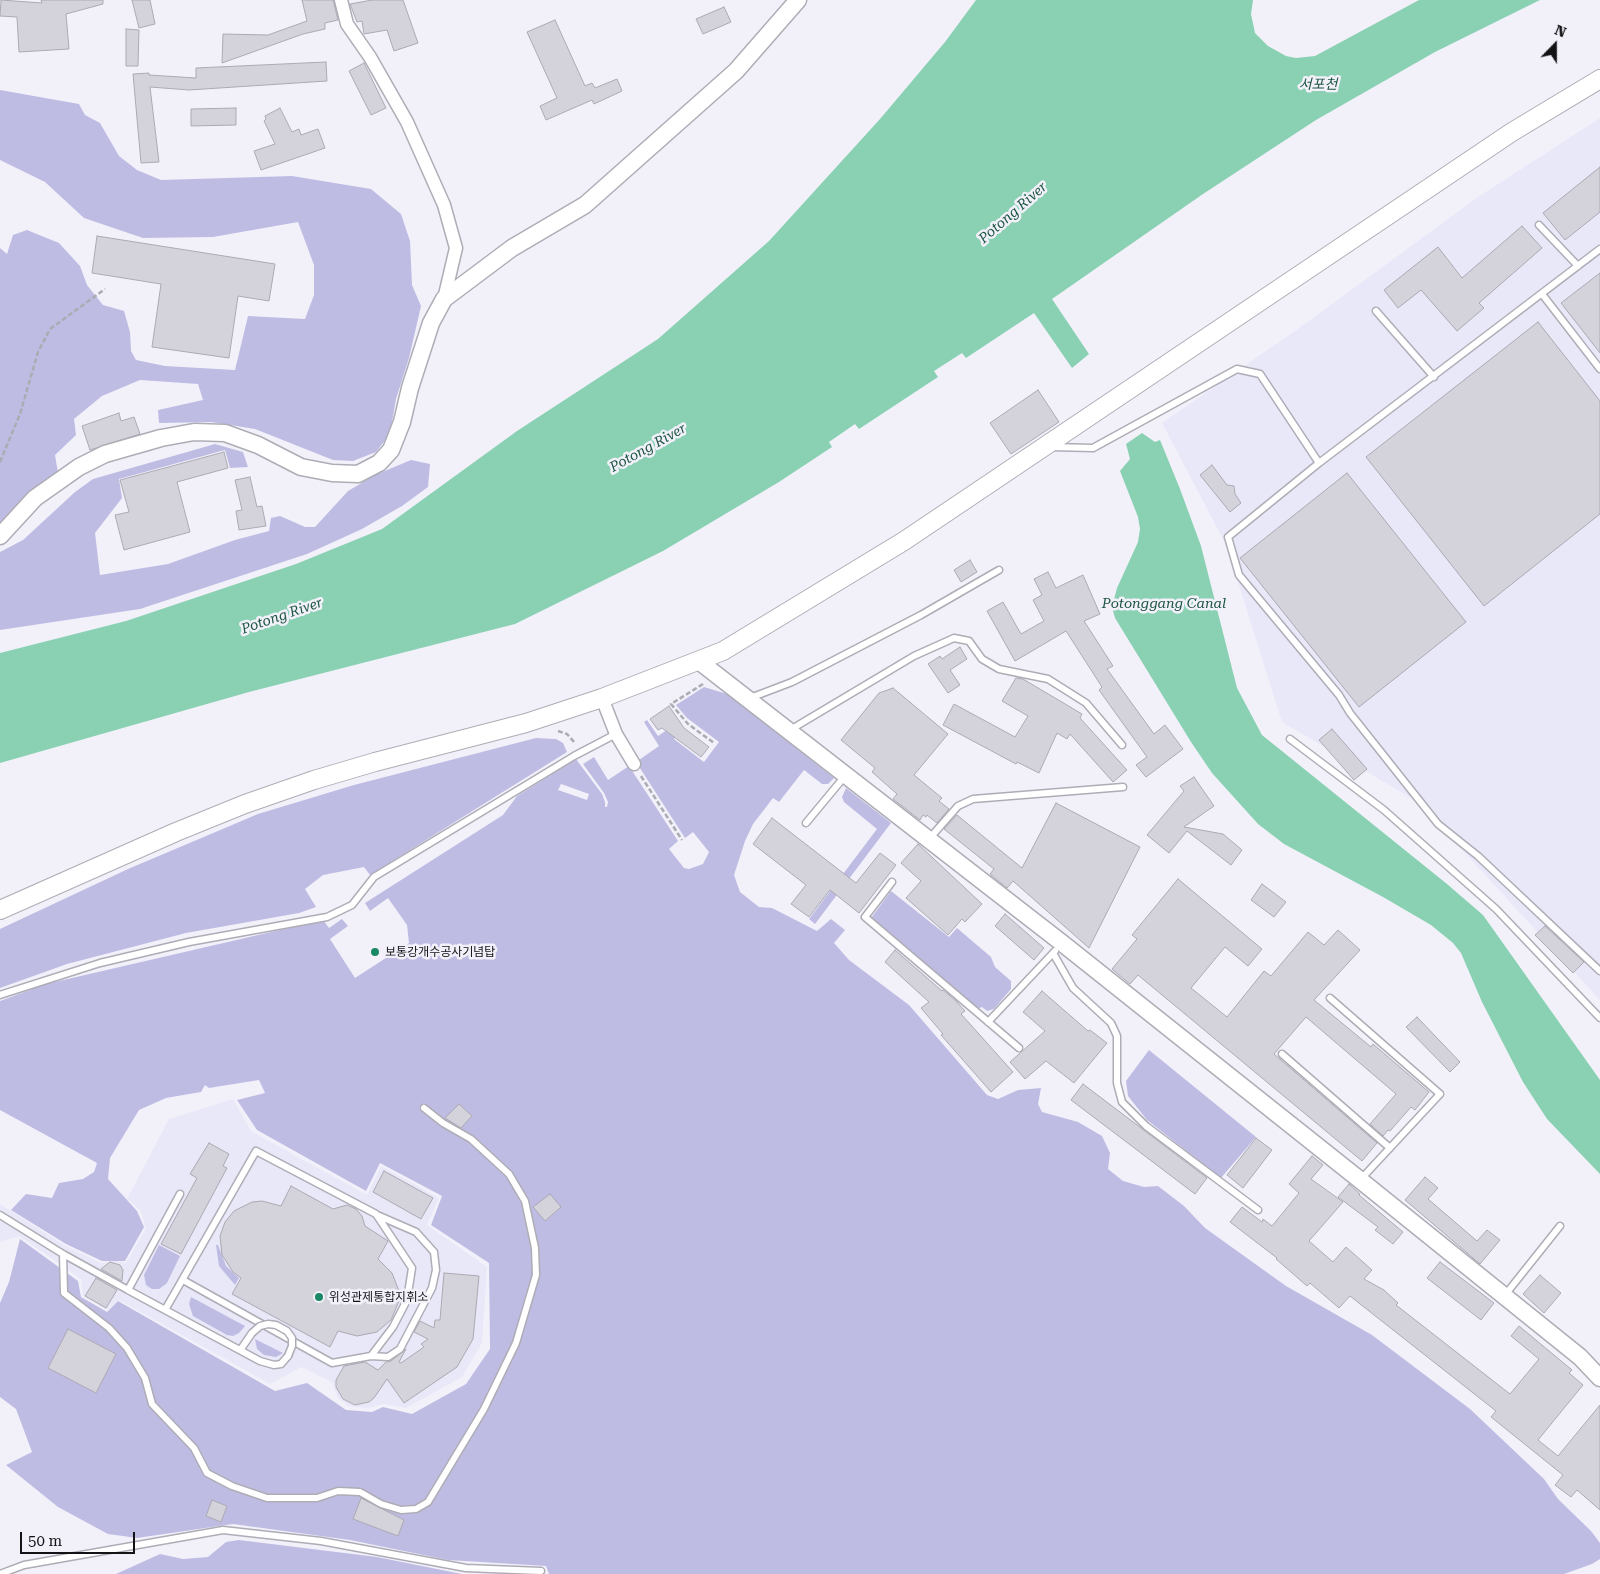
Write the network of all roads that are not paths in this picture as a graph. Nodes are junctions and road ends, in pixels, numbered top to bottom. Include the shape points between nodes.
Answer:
1 (341, 0) edge
2 (798, 0) edge
3 (1600, 79) edge
4 (1539, 225) dead end
5 (1600, 249) edge
6 (1578, 266) junction
7 (1542, 294) junction
8 (444, 299) junction
9 (1376, 311) dead end
10 (1600, 369) edge
11 (1434, 377) junction
12 (1042, 447) junction
13 (1320, 463) junction
14 (0, 536) edge
15 (999, 570) dead end
16 (700, 662) junction
17 (602, 698) junction
18 (748, 699) junction
19 (789, 730) junction
20 (616, 734) junction
21 (1290, 739) dead end
22 (1122, 745) dead end
23 (634, 764) road end
24 (846, 775) junction
25 (1123, 787) dead end
26 (806, 823) dead end
27 (928, 840) junction
28 (892, 882) dead end
29 (0, 910) edge
30 (1058, 948) junction
31 (1600, 971) edge
32 (0, 995) edge
33 (1330, 998) dead end
34 (1600, 1018) edge
35 (988, 1022) junction
36 (1019, 1048) dead end
37 (1282, 1054) dead end
38 (424, 1108) dead end
39 (1390, 1148) junction
40 (1360, 1180) junction
41 (180, 1194) dead end
42 (1258, 1210) dead end
43 (0, 1214) edge
44 (376, 1214) junction
45 (1560, 1226) dead end
46 (63, 1254) junction
47 (183, 1280) junction
48 (128, 1290) junction
49 (1504, 1296) junction
50 (165, 1310) junction
51 (241, 1349) junction
52 (371, 1356) junction
53 (1600, 1378) edge
54 (541, 1572) dead end
55 (0, 1574) edge

1 - 8 street via 347,24 407,122 444,204 456,248
2 - 8 street via 736,71 585,205 512,248
3 - 12 main road via 1512,132
4 - 6 lane
5 - 6 lane
6 - 7 lane
7 - 10 lane
7 - 11 lane
8 - 14 street via 432,323 392,450 358,474 301,467 258,445 225,434 194,432 105,454 79,467 35,498
9 - 11 lane
11 - 13 lane
12 - 13 lane via 1093,448 1237,369 1260,374
12 - 16 main road via 904,541
13 - 31 lane via 1228,537 1239,575 1339,695 1438,824 1478,856
15 - 18 lane via 792,682
16 - 17 main road
16 - 18 street
17 - 20 street
17 - 29 main road via 526,723 332,775 262,798 176,832
18 - 19 street
19 - 22 lane via 914,656 954,638 969,641 982,659 999,669 1048,679 1086,703
19 - 24 street
20 - 23 street
20 - 32 lane via 374,877 352,905 327,917 154,950 100,963
21 - 34 lane via 1384,810 1496,909
24 - 26 lane
24 - 27 street
25 - 27 lane via 973,799 958,806
27 - 30 street
28 - 35 lane via 865,917
30 - 35 lane
30 - 40 street
30 - 42 lane via 1073,988 1110,1023 1117,1036 1116,1083 1122,1102 1146,1126
33 - 39 lane via 1440,1094
35 - 36 lane
37 - 39 lane
38 - 46 lane via 471,1139 508,1174 525,1201 535,1248 536,1275 516,1343 484,1409 428,1502 416,1510 401,1510 381,1504 360,1492 338,1491 317,1498 267,1498 207,1473 194,1448 152,1404 145,1378 127,1348 109,1328 64,1293
39 - 40 lane
40 - 49 street
41 - 48 lane
43 - 46 lane
44 - 47 lane via 256,1151
44 - 52 lane via 412,1268 407,1300 393,1327
44 - 52 lane via 416,1232 434,1252 436,1270 432,1288 400,1349 388,1357
45 - 49 lane
46 - 48 lane
47 - 50 lane
47 - 52 lane via 332,1363
48 - 50 lane
49 - 53 street via 1580,1357
50 - 51 lane
51 - 51 lane, bridge via 252,1333 268,1324 287,1331 292,1338 288,1356 281,1364 260,1361
54 - 55 lane via 466,1568 321,1541 223,1530 24,1565

